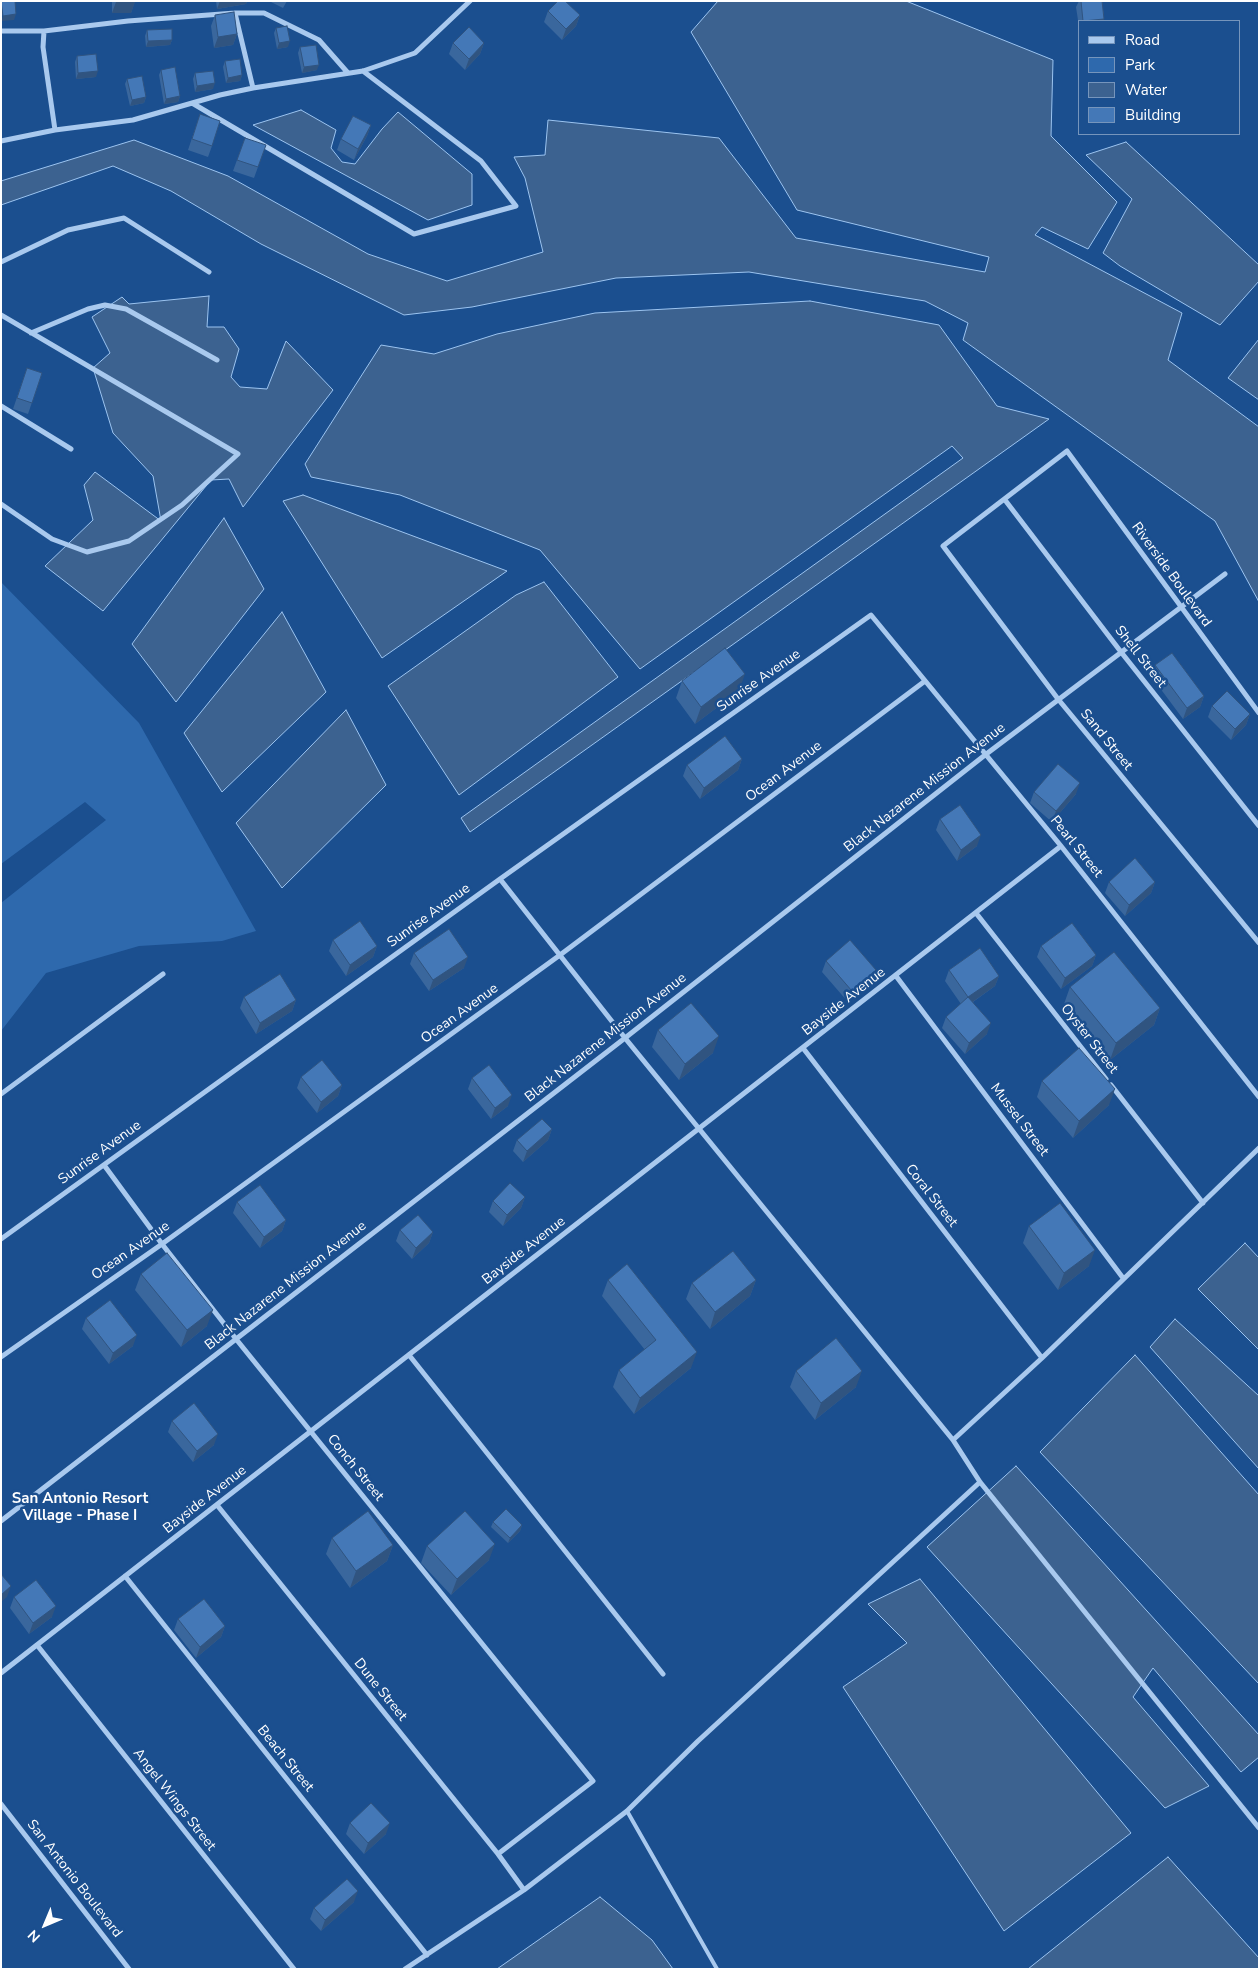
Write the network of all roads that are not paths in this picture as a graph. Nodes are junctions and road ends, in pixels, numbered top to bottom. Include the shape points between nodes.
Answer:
1 (470, 1) edge
2 (235, 13) junction
3 (44, 31) junction
4 (1, 32) edge
5 (362, 71) junction
6 (348, 74) junction
7 (253, 88) junction
8 (192, 103) junction
9 (55, 130) junction
10 (1, 141) edge
11 (1, 262) edge
12 (209, 272) dead end
13 (1, 315) edge
14 (31, 333) junction
15 (217, 360) dead end
16 (1, 406) edge
17 (71, 449) dead end
18 (1005, 500) junction
19 (1, 504) edge
20 (1225, 574) dead end
21 (1181, 607) junction
22 (871, 615) joint
23 (1121, 652) junction
24 (925, 681) junction
25 (1058, 699) junction
26 (1259, 712) edge
27 (985, 755) junction
28 (1259, 826) edge
29 (1062, 846) junction
30 (500, 879) junction
31 (976, 913) junction
32 (1259, 943) edge
33 (560, 955) junction
34 (163, 974) dead end
35 (896, 976) junction
36 (624, 1038) junction
37 (803, 1048) junction
38 (1, 1094) edge
39 (1259, 1097) edge
40 (700, 1128) junction
41 (1259, 1148) edge
42 (104, 1165) junction
43 (1203, 1203) junction
44 (1, 1239) edge
45 (162, 1244) junction
46 (1124, 1278) junction
47 (236, 1339) junction
48 (409, 1355) junction
49 (1, 1357) edge
50 (1042, 1358) junction
51 (311, 1432) junction
52 (953, 1440) junction
53 (980, 1482) junction
54 (217, 1505) junction
55 (1, 1521) edge
56 (126, 1576) junction
57 (38, 1645) junction
58 (1, 1673) edge
59 (662, 1674) dead end
60 (1, 1804) edge
61 (627, 1811) junction
62 (1259, 1828) edge
63 (498, 1854) junction
64 (524, 1890) junction
65 (427, 1955) junction
66 (129, 1969) edge
67 (294, 1969) edge
68 (405, 1969) edge
69 (717, 1969) edge

1 - 5 street via 415,53
2 - 3 street
2 - 6 street via 264,13 319,40
2 - 7 street
3 - 4 street
3 - 9 street via 43,47
5 - 6 street
5 - 8 street via 481,161 516,206 414,234
6 - 7 street
7 - 8 street
8 - 9 street via 133,120
9 - 10 street
11 - 12 street via 68,230 124,218
13 - 14 street
14 - 15 street via 105,305 126,309
14 - 19 street via 238,454 182,505 128,541 87,552 52,539
16 - 17 street
18 - 21 street, Riverside Boulevard via 1066,451
18 - 23 street, Shell Street
18 - 25 street, Sand Street via 943,546
20 - 21 street, Black Nazarene Mission Avenue
21 - 23 street, Black Nazarene Mission Avenue
21 - 26 street, Riverside Boulevard
22 - 24 street, Pearl Street
22 - 30 street, Sunrise Avenue
23 - 25 street, Black Nazarene Mission Avenue
23 - 28 street, Shell Street
24 - 27 street, Pearl Street
24 - 33 street, Ocean Avenue
25 - 27 street, Black Nazarene Mission Avenue
25 - 32 street, Sand Street
27 - 29 street, Pearl Street
27 - 36 street, Black Nazarene Mission Avenue
29 - 31 street, Bayside Avenue
29 - 39 street, Pearl Street
30 - 33 street
30 - 42 street, Sunrise Avenue
31 - 35 street, Bayside Avenue
31 - 43 street, Oyster Street
33 - 36 street
33 - 45 street, Ocean Avenue
34 - 38 street
35 - 37 street, Bayside Avenue
35 - 46 street, Mussel Street
36 - 40 street
36 - 47 street, Black Nazarene Mission Avenue
37 - 40 street, Bayside Avenue
37 - 50 street, Coral Street
40 - 48 street, Bayside Avenue
40 - 52 street
41 - 43 street
42 - 44 street, Sunrise Avenue
42 - 45 street, Conch Street
43 - 46 street
45 - 47 street, Conch Street
45 - 49 street, Ocean Avenue
46 - 50 street
47 - 51 street, Conch Street
47 - 55 street, Black Nazarene Mission Avenue
48 - 51 street, Bayside Avenue
48 - 59 street
50 - 52 street
51 - 54 street, Bayside Avenue
51 - 63 street, Conch Street via 593,1781
52 - 53 street
53 - 61 street via 698,1741
53 - 62 street
54 - 56 street, Bayside Avenue
54 - 63 street, Dune Street
56 - 57 street, Bayside Avenue
56 - 65 street, Beach Street
57 - 58 street, Bayside Avenue
57 - 67 street, Angel Wings Street
60 - 66 street, San Antonio Boulevard
61 - 64 street
61 - 69 lane
63 - 64 street, Dune Street
64 - 65 street
65 - 68 street

